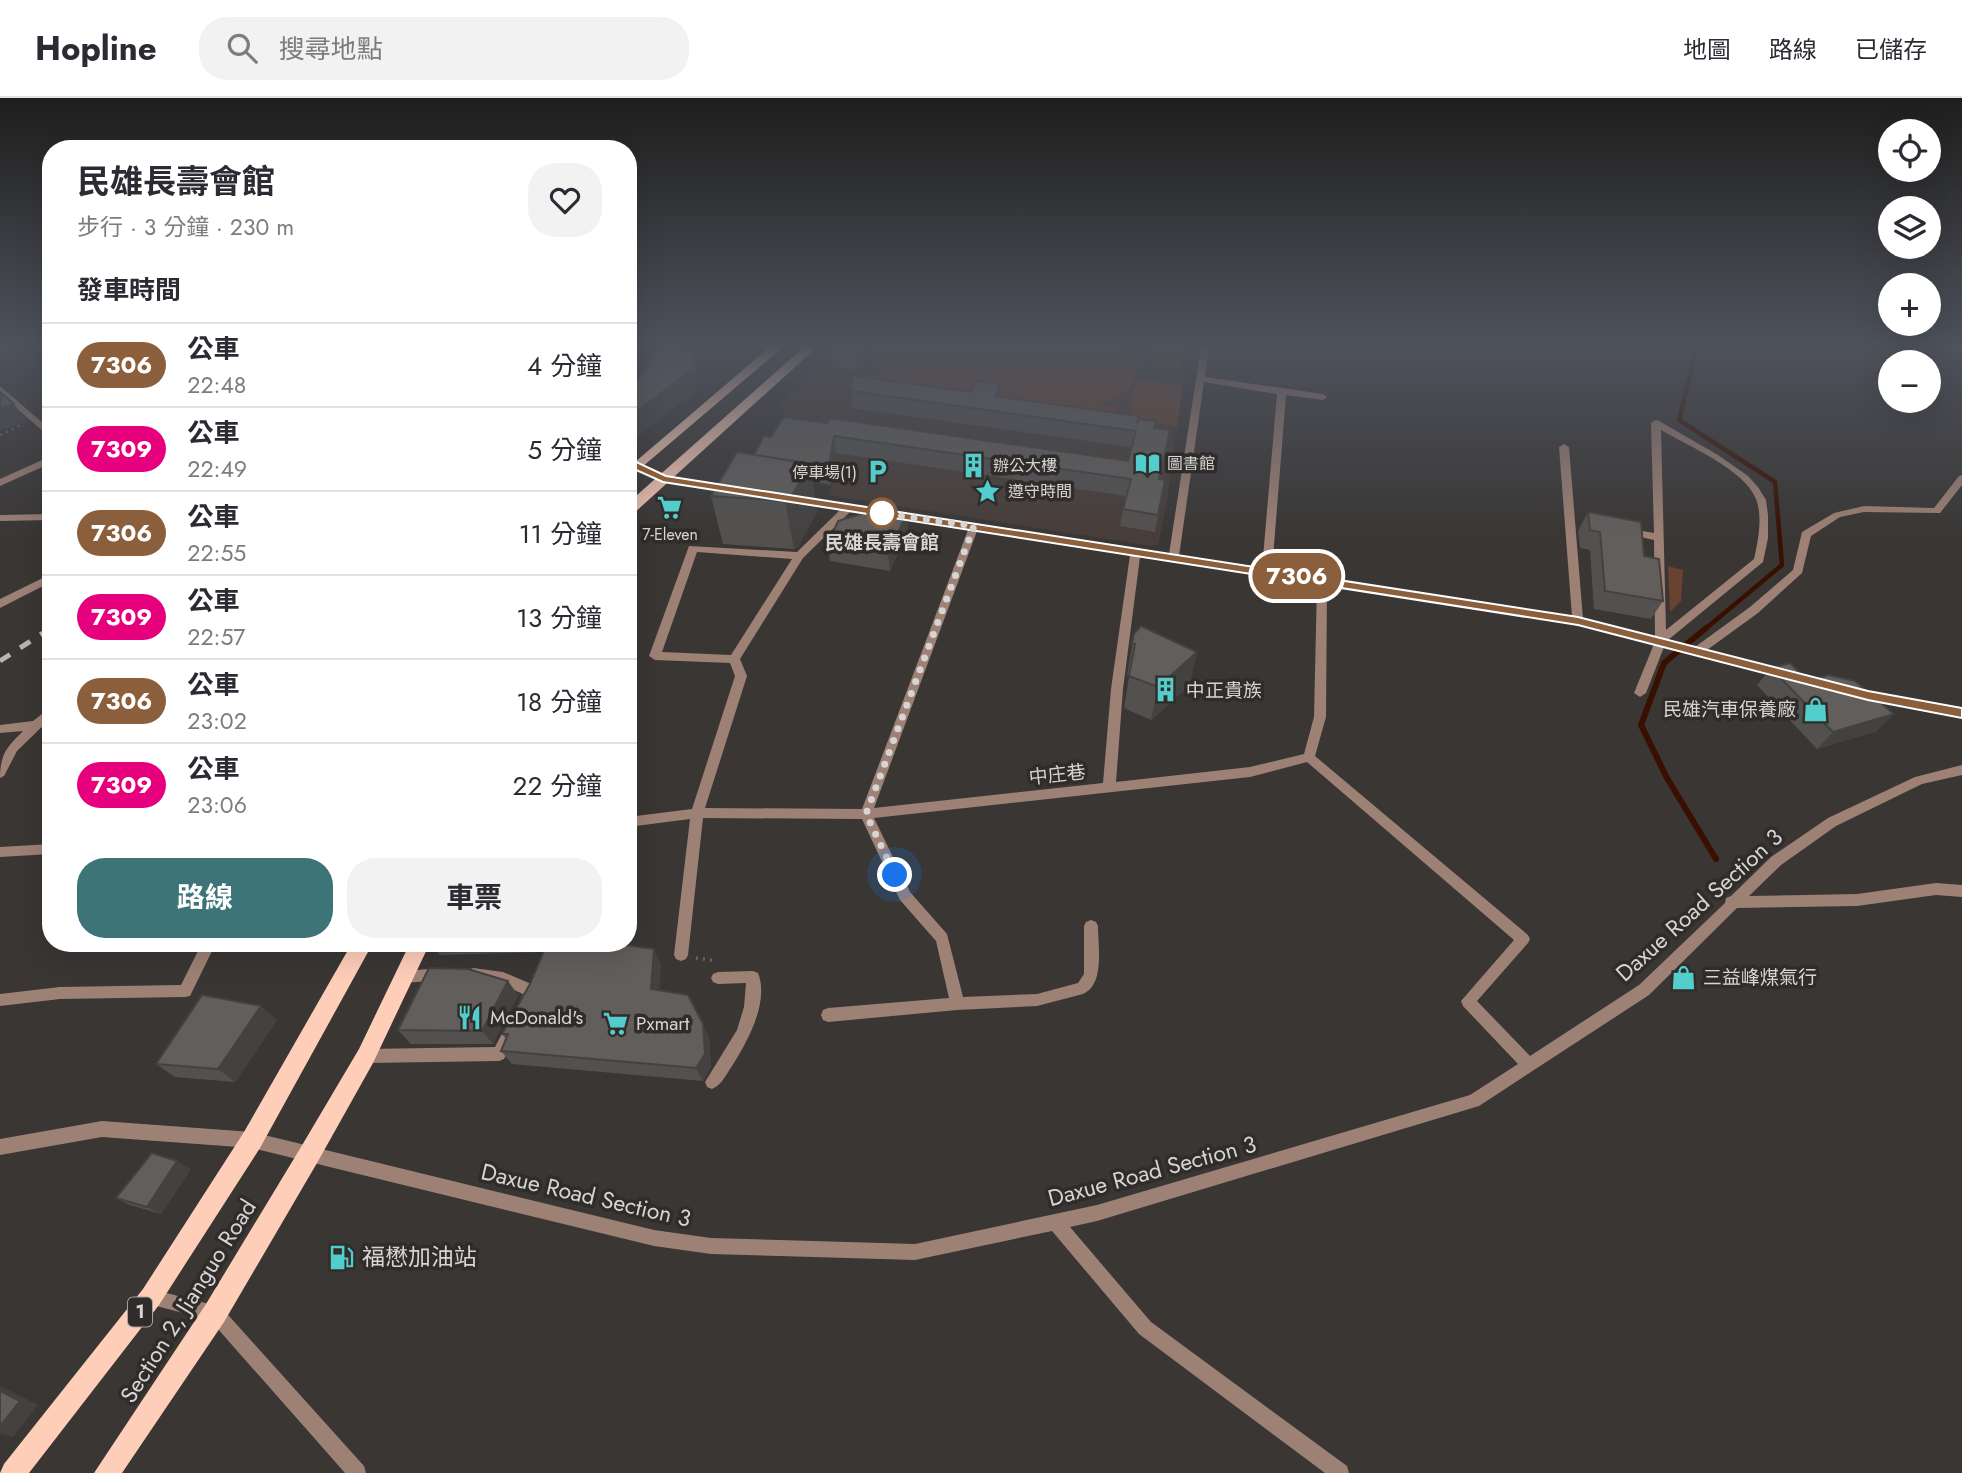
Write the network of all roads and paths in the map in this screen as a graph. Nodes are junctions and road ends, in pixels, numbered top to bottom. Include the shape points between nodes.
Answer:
1 (25, 411) edge
2 (699, 411) edge
3 (739, 411) edge
4 (1195, 411) edge
5 (1281, 411) edge
6 (34, 419) junction
7 (42, 427) edge
8 (0, 435) edge
9 (1564, 447) dead end
10 (42, 463) edge
11 (637, 463) edge
12 (637, 466) edge
13 (1962, 478) edge
14 (663, 479) junction
15 (0, 483) edge
16 (743, 492) edge
17 (796, 500) edge
18 (637, 503) edge
19 (848, 508) junction
20 (42, 517) edge
21 (0, 518) edge
22 (1570, 520) junction
23 (1583, 523) dead end
24 (974, 526) junction
25 (1609, 528) edge
26 (1660, 538) junction
27 (1136, 552) junction
28 (799, 556) junction
29 (1174, 558) junction
30 (1268, 572) junction
31 (1322, 580) junction
32 (42, 582) edge
33 (0, 604) edge
34 (1578, 621) junction
35 (1665, 641) junction
36 (1698, 650) junction
37 (734, 659) junction
38 (1640, 693) dead end
39 (1962, 713) edge
40 (42, 720) edge
41 (37, 725) junction
42 (0, 729) edge
43 (1309, 757) junction
44 (1962, 770) edge
45 (0, 773) edge
46 (1109, 788) junction
47 (697, 813) junction
48 (866, 814) junction
49 (637, 821) edge
50 (42, 850) edge
51 (0, 852) edge
52 (1962, 891) edge
53 (1731, 902) junction
54 (1091, 926) dead end
55 (204, 952) edge
56 (358, 952) edge
57 (416, 952) edge
58 (681, 955) dead end
59 (404, 977) junction
60 (718, 978) dead end
61 (0, 1000) edge
62 (957, 1004) junction
63 (828, 1015) dead end
64 (366, 1056) junction
65 (1529, 1065) junction
66 (712, 1082) dead end
67 (252, 1140) junction
68 (0, 1147) edge
69 (309, 1155) junction
70 (1055, 1222) junction
71 (151, 1297) junction
72 (215, 1313) junction
73 (13, 1473) edge
74 (107, 1473) edge
75 (357, 1473) edge
76 (1340, 1473) edge

1 - 6 street
2 - 11 main road
3 - 14 main road
4 - 29 street
5 - 30 street
6 - 7 street
6 - 8 path
9 - 22 street
10 - 15 street
12 - 14 street
13 - 36 street via 1937,511 1864,509 1838,515 1806,534 1798,571
14 - 16 street
14 - 18 main road
17 - 19 street
19 - 24 street
19 - 28 street
20 - 21 street
22 - 23 street
22 - 34 street
24 - 27 street
24 - 48 street
25 - 26 street
26 - 35 street
26 - 35 street via 1656,423 1747,480 1760,498 1763,520 1759,560
27 - 29 street
27 - 46 street
28 - 37 street
28 - 37 street via 693,548 655,656
29 - 30 street
30 - 31 street
31 - 34 street
31 - 43 street via 1320,717
32 - 33 street
34 - 35 street
35 - 36 street
35 - 38 street
36 - 39 street via 1868,695
37 - 47 street via 741,676
40 - 41 street
41 - 42 street
41 - 45 street via 13,748
43 - 46 street, 中庄巷 via 1250,772
43 - 65 street via 1523,939 1468,1001
44 - 53 street, Daxue Road Section 3 via 1906,785 1832,822 1776,861
46 - 48 street, 中庄巷
47 - 48 street, 中庄巷
47 - 49 street, 中庄巷
47 - 58 street
48 - 62 street via 905,896 942,938
50 - 51 street
52 - 53 street via 1936,889 1857,900
53 - 65 street, Daxue Road Section 3 via 1644,990
54 - 62 street via 1091,975 1083,988 1037,1000
55 - 61 street via 185,991 60,993
56 - 67 main road, 1
57 - 59 main road, Section 2, Jianguo Road
59 - 64 main road, Section 2, Jianguo Road
59 - 64 street via 456,972 492,975 531,991 499,1054
60 - 66 street via 753,977 754,1000 742,1040
62 - 63 street
64 - 69 main road, Section 2, Jianguo Road
65 - 70 street, Daxue Road Section 3 via 1474,1101
67 - 68 street, Daxue Road Section 3 via 102,1129
67 - 69 street, Daxue Road Section 3
67 - 71 main road, Section 2, Jianguo Road / 1
69 - 70 street, Daxue Road Section 3 via 654,1238 711,1246 915,1252
69 - 72 main road, Section 2, Jianguo Road
70 - 76 street via 1145,1328
71 - 72 street
71 - 73 main road, Section 2, Jianguo Road / 1
72 - 74 main road, Section 2, Jianguo Road
72 - 75 street

